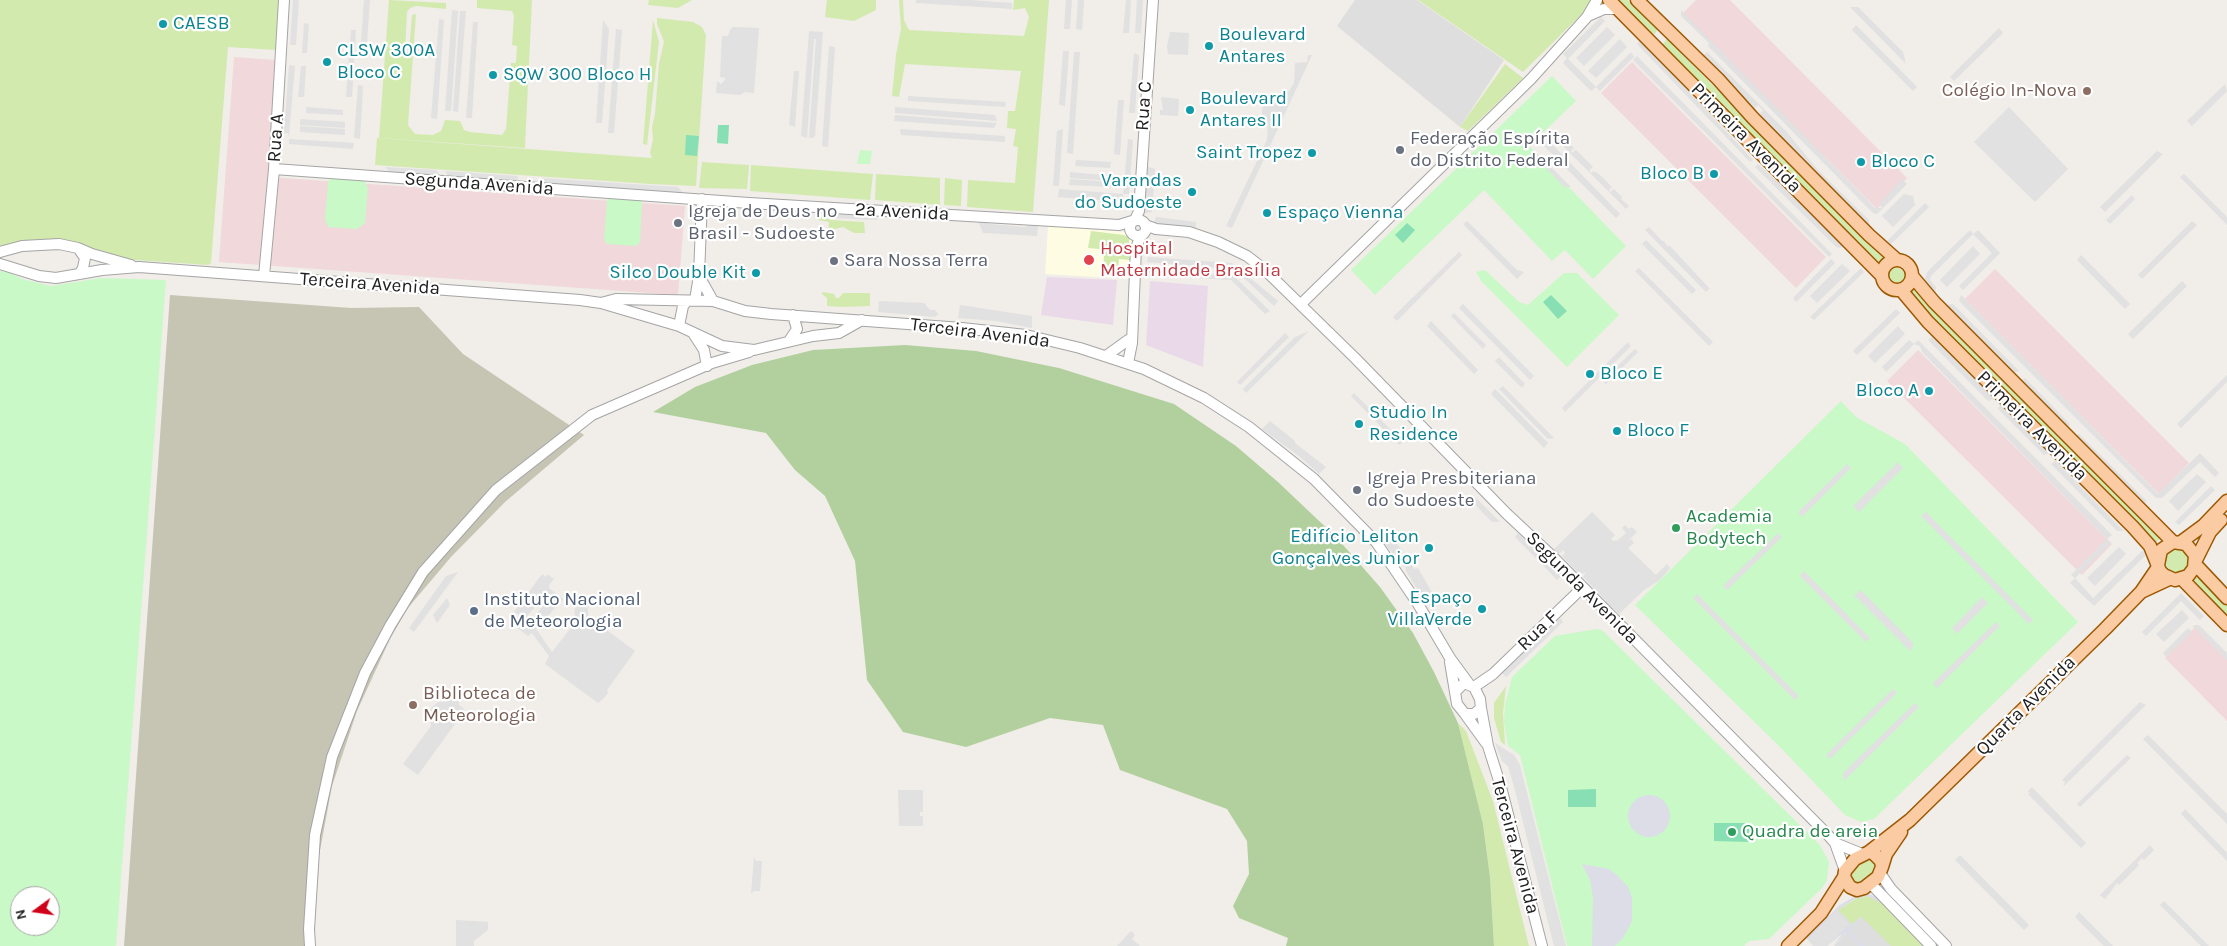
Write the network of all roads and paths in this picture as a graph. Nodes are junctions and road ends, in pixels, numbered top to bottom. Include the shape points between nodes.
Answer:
1 (284, 0) edge
2 (1153, 0) edge
3 (1597, 0) edge
4 (1637, 0) edge
5 (1613, 4) edge
6 (1587, 17) junction
7 (1665, 29) junction
8 (1649, 40) junction
9 (274, 170) junction
10 (685, 198) joint
11 (702, 199) junction
12 (1138, 225) junction
13 (22, 246) junction
14 (78, 248) junction
15 (0, 252) edge
16 (1897, 260) junction
17 (0, 264) edge
18 (139, 267) junction
19 (18, 269) junction
20 (80, 273) junction
21 (264, 276) junction
22 (699, 276) junction
23 (1882, 276) junction
24 (1912, 276) junction
25 (1901, 290) junction
26 (691, 300) junction
27 (713, 301) junction
28 (602, 303) junction
29 (1301, 304) junction
30 (793, 315) junction
31 (863, 320) junction
32 (679, 326) junction
33 (693, 332) junction
34 (789, 341) junction
35 (1130, 342) junction
36 (722, 346) junction
37 (754, 350) junction
38 (1106, 356) junction
39 (1126, 362) junction
40 (710, 364) junction
41 (1144, 369) junction
42 (2227, 501) edge
43 (2227, 513) edge
44 (2177, 542) junction
45 (2196, 562) junction
46 (2158, 566) junction
47 (2175, 579) junction
48 (1582, 588) junction
49 (2142, 592) junction
50 (2227, 598) edge
51 (2227, 625) edge
52 (1450, 658) junction
53 (1494, 674) junction
54 (1471, 685) junction
55 (1455, 692) junction
56 (1481, 704) junction
57 (1465, 714) junction
58 (1488, 746) junction
59 (1910, 820) junction
60 (1835, 842) junction
61 (1866, 853) junction
62 (1881, 870) junction
63 (1844, 874) junction
64 (1871, 884) junction
65 (1856, 890) junction
66 (1821, 913) junction
67 (310, 946) edge
68 (1542, 946) edge
69 (1788, 946) edge
70 (1931, 946) edge
71 (1946, 946) edge

1 - 9 street, Rua A
2 - 12 street, Rua C
3 - 6 street
4 - 7 main road, Primeira Avenida
5 - 6 street
5 - 8 main road, Primeira Avenida
6 - 29 street via 1531,79
7 - 8 main road via 1659,39
7 - 16 main road, Primeira Avenida via 1692,52 1753,118
8 - 23 main road, Primeira Avenida
9 - 10 street, Segunda Avenida
9 - 21 street, Rua A
10 - 11 street, 2ª Avenida
11 - 12 street, 2ª Avenida
11 - 22 street
12 - 29 street, Segunda Avenida via 1188,232 1234,248 1265,270
12 - 35 street, Rua C
13 - 14 street via 59,244
13 - 15 street
13 - 19 street via 15,262
14 - 18 street
14 - 20 street via 84,258
16 - 23 main road via 1884,266
16 - 24 main road via 1908,264
17 - 19 street
18 - 20 street
18 - 21 street, Terceira Avenida
19 - 20 street via 56,278
21 - 28 street, Terceira Avenida
22 - 26 street
22 - 27 street
23 - 25 main road via 1887,287
24 - 25 main road via 1908,286
24 - 44 main road, Primeira Avenida via 1934,302
25 - 46 main road, Primeira Avenida via 1928,322 2133,527 2150,546
26 - 27 street, Terceira Avenida
26 - 28 street, Terceira Avenida via 616,299
26 - 32 street via 683,306
27 - 30 street, Terceira Avenida via 745,311
28 - 32 street, Terceira Avenida
29 - 48 street, Segunda Avenida
30 - 31 street, Terceira Avenida
30 - 34 street via 797,329
31 - 34 street, Terceira Avenida via 839,332
31 - 38 street, Terceira Avenida via 1026,335
32 - 33 street, Terceira Avenida
33 - 36 street, Terceira Avenida
33 - 40 street
34 - 37 street, Terceira Avenida
35 - 38 street
35 - 39 street, Rua C
35 - 41 street
36 - 37 street, Terceira Avenida
36 - 40 street
37 - 40 street
38 - 39 street, Terceira Avenida
39 - 41 street, Terceira Avenida
40 - 67 street via 592,415 496,490 423,572 365,673 332,757 315,835 308,929
41 - 52 street, Terceira Avenida via 1204,398 1249,427 1314,479 1376,542
42 - 44 main road via 2204,525
43 - 45 main road via 2210,532
44 - 45 main road via 2193,550
44 - 46 main road via 2161,550
45 - 47 main road via 2191,574
45 - 50 main road
46 - 47 main road via 2164,576
46 - 49 main road, Quarta Avenida
47 - 49 main road, Quarta Avenida
47 - 51 main road
48 - 53 street, Rua F
48 - 60 street, Segunda Avenida
49 - 59 main road, Quarta Avenida
52 - 54 street, Terceira Avenida
52 - 55 street, Terceira Avenida
53 - 54 street, Rua F
53 - 56 street, Rua F
54 - 55 street via 1460,685
54 - 56 street
55 - 57 street via 1457,704
56 - 57 street via 1479,712
56 - 58 street, Terceira Avenida
57 - 58 street, Terceira Avenida
58 - 68 street, Terceira Avenida
59 - 61 main road, Quarta Avenida
59 - 62 main road, Quarta Avenida via 1886,854
60 - 61 street, Segunda Avenida
60 - 63 street, Segunda Avenida
61 - 62 main road via 1878,857
61 - 63 main road via 1850,864
62 - 64 main road
62 - 71 street via 1891,889
63 - 65 main road via 1850,887
63 - 66 main road
64 - 65 main road
64 - 70 street
65 - 66 main road
66 - 69 main road

